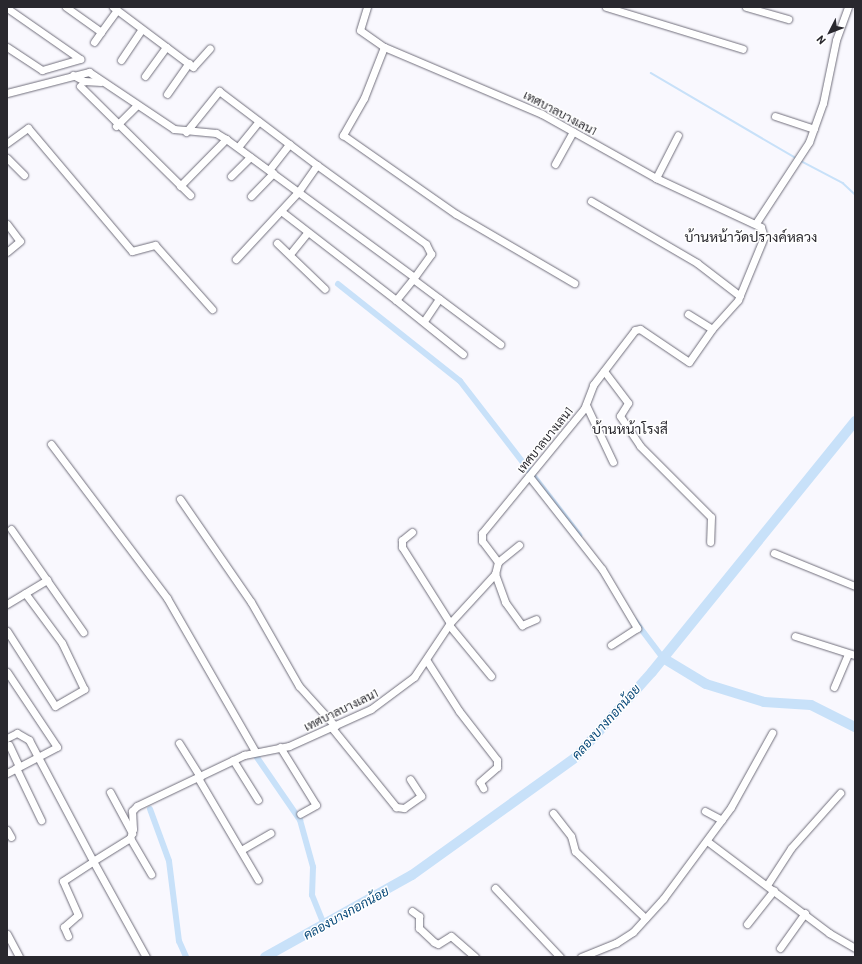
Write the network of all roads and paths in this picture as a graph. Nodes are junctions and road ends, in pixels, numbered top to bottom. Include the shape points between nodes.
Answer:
1 (66, 7) edge
2 (367, 7) edge
3 (606, 7) edge
4 (746, 7) edge
5 (848, 7) edge
6 (7, 8) edge
7 (118, 9) edge
8 (788, 19) dead end
9 (142, 29) junction
10 (101, 32) junction
11 (94, 42) dead end
12 (7, 47) edge
13 (166, 47) junction
14 (384, 47) junction
15 (210, 48) dead end
16 (743, 49) dead end
17 (121, 60) dead end
18 (188, 64) junction
19 (145, 76) dead end
20 (80, 86) dead end
21 (7, 93) edge
22 (167, 94) dead end
23 (136, 106) junction
24 (775, 116) dead end
25 (259, 121) junction
26 (116, 126) junction
27 (814, 128) junction
28 (186, 132) junction
29 (574, 132) junction
30 (678, 135) dead end
31 (226, 139) junction
32 (7, 143) edge
33 (289, 144) junction
34 (238, 147) junction
35 (250, 157) junction
36 (7, 158) edge
37 (555, 164) dead end
38 (317, 165) junction
39 (271, 171) junction
40 (24, 175) dead end
41 (231, 176) dead end
42 (656, 178) junction
43 (180, 186) junction
44 (299, 191) junction
45 (190, 195) dead end
46 (252, 196) dead end
47 (591, 201) dead end
48 (281, 211) junction
49 (756, 223) junction
50 (7, 224) edge
51 (308, 232) junction
52 (277, 242) dead end
53 (7, 252) edge
54 (290, 254) junction
55 (236, 260) dead end
56 (413, 278) junction
57 (574, 283) dead end
58 (325, 289) dead end
59 (740, 295) junction
60 (439, 299) junction
61 (396, 300) junction
62 (212, 309) dead end
63 (688, 314) dead end
64 (424, 321) junction
65 (712, 329) junction
66 (500, 344) dead end
67 (463, 354) dead end
68 (604, 371) junction
69 (586, 405) junction
70 (51, 444) dead end
71 (613, 462) dead end
72 (530, 476) junction
73 (180, 499) dead end
74 (11, 529) dead end
75 (412, 532) dead end
76 (710, 542) dead end
77 (519, 545) dead end
78 (774, 553) dead end
79 (498, 562) junction
80 (495, 574) junction
81 (47, 580) junction
82 (855, 586) edge
83 (25, 593) junction
84 (8, 601) edge
85 (536, 619) dead end
86 (450, 624) junction
87 (7, 631) edge
88 (83, 632) dead end
89 (795, 636) dead end
90 (611, 645) dead end
91 (851, 654) edge
92 (427, 661) junction
93 (7, 672) edge
94 (491, 676) dead end
95 (834, 687) dead end
96 (333, 727) junction
97 (772, 733) dead end
98 (8, 742) edge
99 (179, 743) dead end
100 (280, 747) junction
101 (254, 751) junction
102 (38, 757) junction
103 (233, 760) junction
104 (18, 767) junction
105 (7, 773) edge
106 (199, 778) junction
107 (410, 779) dead end
108 (483, 788) dead end
109 (110, 792) dead end
110 (840, 793) dead end
111 (258, 800) dead end
112 (706, 811) dead end
113 (553, 813) dead end
114 (300, 814) dead end
115 (41, 820) dead end
116 (722, 820) junction
117 (7, 830) edge
118 (270, 833) dead end
119 (131, 835) junction
120 (11, 837) dead end
121 (707, 841) junction
122 (241, 850) junction
123 (93, 861) junction
124 (151, 874) dead end
125 (258, 880) dead end
126 (767, 885) junction
127 (495, 888) dead end
128 (774, 890) junction
129 (412, 911) dead end
130 (805, 913) junction
131 (645, 918) junction
132 (747, 924) dead end
133 (7, 934) edge
134 (68, 936) dead end
135 (780, 948) dead end
136 (855, 948) edge
137 (595, 950) junction
138 (20, 957) edge
139 (146, 957) edge
140 (475, 957) edge
141 (560, 957) edge
142 (581, 957) edge
143 (600, 957) edge

1 - 10 street
2 - 14 street, เทศบาลบางเลน1 via 360,30
3 - 16 street
4 - 8 street
5 - 27 street via 829,64
6 - 12 street via 80,59 42,70
7 - 9 street
7 - 10 street
9 - 13 street
9 - 17 street
10 - 11 street
13 - 18 street
13 - 19 street
14 - 29 street, เทศบาลบางเลน1 via 542,114
14 - 57 street via 364,98 343,135 456,214
15 - 18 street via 193,67
18 - 22 street
20 - 26 street
21 - 23 street via 73,74 89,72
23 - 26 street
23 - 28 street via 174,129
24 - 27 street
25 - 28 street via 219,91
25 - 33 street
25 - 34 street
26 - 43 street
27 - 49 street via 801,158
28 - 31 street via 216,133
29 - 37 street
29 - 42 street, เทศบาลบางเลน1
30 - 42 street
31 - 34 street
31 - 43 street
32 - 62 street via 28,128 132,251 155,245
33 - 38 street
33 - 39 street
34 - 35 street
35 - 39 street
35 - 41 street
36 - 40 street
38 - 44 street
38 - 56 street via 426,244 431,254
39 - 44 street
39 - 46 street
42 - 49 street, เทศบาลบางเลน1
43 - 45 street
44 - 48 street
44 - 56 street
47 - 59 street via 697,263
48 - 51 street
48 - 55 street
49 - 59 street, เทศบาลบางเลน1 via 765,232 764,237 742,284
50 - 53 street via 20,241
51 - 54 street
51 - 61 street
52 - 54 street
54 - 58 street
56 - 60 street
56 - 61 street
59 - 65 street, เทศบาลบางเลน1
60 - 64 street
60 - 66 street
61 - 64 street
63 - 65 street
64 - 67 street
65 - 68 street, เทศบาลบางเลน1 via 689,362 637,329
68 - 69 street, เทศบาลบางเลน1 via 593,385
68 - 76 street via 628,404 620,416 640,446 711,517
69 - 71 street
69 - 72 street, เทศบาลบางเลน1
70 - 101 street via 167,598
72 - 79 street, เทศบาลบางเลน1 via 482,533 482,541
72 - 90 street via 602,569 637,628
73 - 96 street via 251,602 299,686
74 - 81 street
75 - 86 street via 402,540 402,547
77 - 79 street
78 - 82 street
79 - 80 street, เทศบาลบางเลน1
80 - 85 street via 504,602 522,625
80 - 86 street, เทศบาลบางเลน1
81 - 83 street
81 - 88 street
83 - 84 street
83 - 87 street via 62,643 84,689 55,706
86 - 92 street, เทศบาลบางเลน1
86 - 94 street
89 - 91 street
91 - 95 street
92 - 96 street, เทศบาลบางเลน1 via 403,688 371,709
92 - 108 street via 458,711 497,760 497,767 480,782
93 - 102 street via 57,747
96 - 100 street, เทศบาลบางเลน1
96 - 107 street via 396,807 404,808 421,796
97 - 116 street
98 - 102 street via 17,733 26,736
98 - 104 street
99 - 106 street
100 - 101 street, เทศบาลบางเลน1
100 - 114 street via 316,805
101 - 103 street, เทศบาลบางเลน1
102 - 104 street
102 - 123 street
103 - 106 street, เทศบาลบางเลน1
103 - 111 street
104 - 105 street
104 - 115 street
106 - 119 street, เทศบาลบางเลน1 via 137,806 132,814
106 - 122 street
109 - 119 street
110 - 126 street via 791,848
112 - 116 street
113 - 131 street via 571,836 575,851
116 - 121 street
117 - 120 street
118 - 122 street
119 - 123 street
119 - 124 street
121 - 126 street
121 - 131 street
122 - 125 street
123 - 134 street via 63,881 78,915 64,927
123 - 139 street
126 - 128 street
127 - 141 street
128 - 130 street
128 - 132 street
129 - 140 street via 419,916 419,928 434,942 438,944 451,936
130 - 135 street
130 - 136 street
131 - 137 street via 616,943
133 - 138 street
137 - 142 street
137 - 143 street

